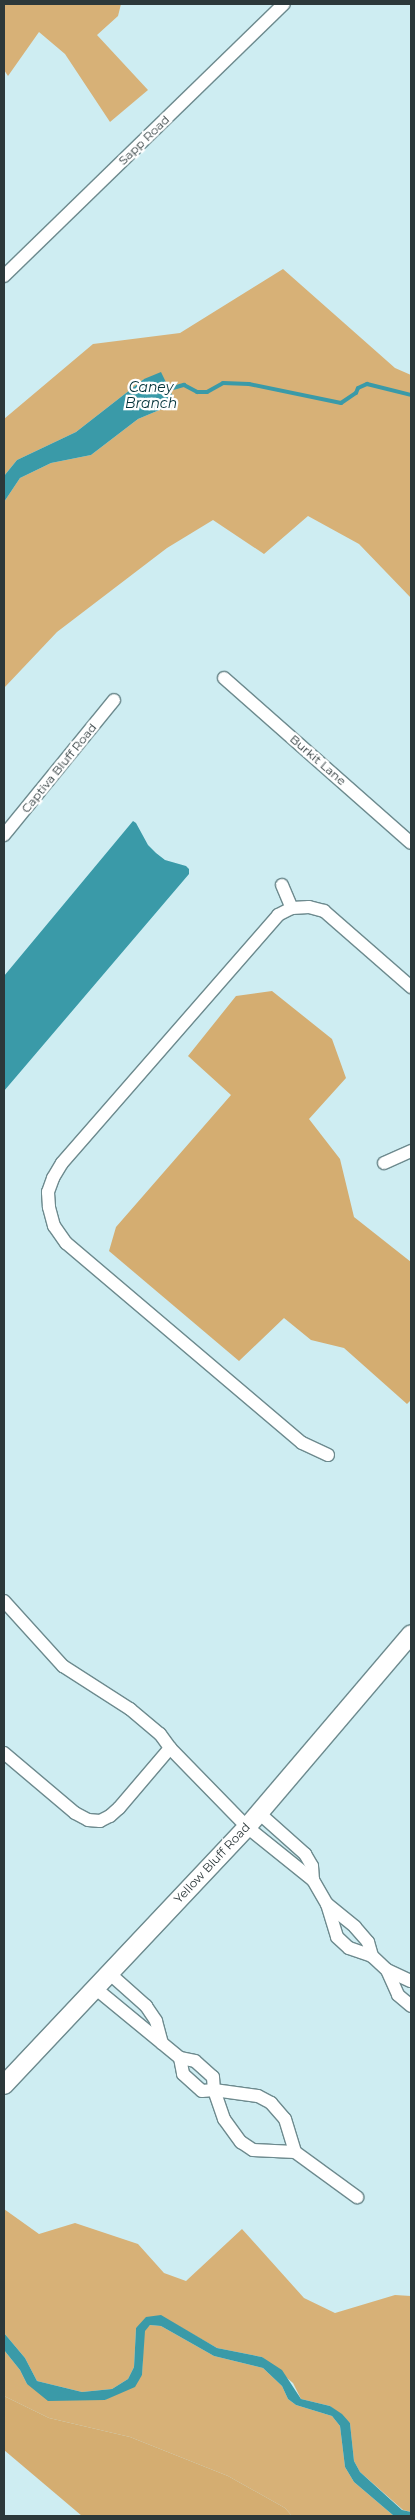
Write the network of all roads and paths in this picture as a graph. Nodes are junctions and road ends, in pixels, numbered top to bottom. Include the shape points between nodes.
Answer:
1 (284, 4) edge
2 (4, 276) edge
3 (224, 678) dead end
4 (114, 700) dead end
5 (4, 835) edge
6 (411, 843) edge
7 (282, 886) dead end
8 (292, 908) junction
9 (411, 987) edge
10 (411, 1151) edge
11 (384, 1163) dead end
12 (328, 1456) dead end
13 (4, 1602) edge
14 (411, 1634) edge
15 (170, 1748) junction
16 (4, 1753) edge
17 (259, 1813) junction
18 (247, 1826) junction
19 (313, 1880) junction
20 (327, 1904) junction
21 (372, 1956) junction
22 (387, 1970) junction
23 (109, 1973) junction
24 (411, 1980) edge
25 (95, 1988) junction
26 (146, 2006) junction
27 (411, 2006) edge
28 (132, 2021) junction
29 (162, 2043) junction
30 (180, 2058) junction
31 (4, 2085) edge
32 (214, 2090) junction
33 (295, 2152) junction
34 (357, 2198) dead end

1 - 2 street, Sapp Road
3 - 6 street, Burkit Lane
4 - 5 street, Captiva Bluff Road
7 - 8 street
8 - 9 street via 309,907 324,911
8 - 12 street via 278,914 268,924 62,1164 51,1185 49,1207 54,1226 66,1243 302,1443
10 - 11 street
13 - 15 street via 63,1666 130,1709 160,1734
14 - 17 street, Yellow Bluff Road
15 - 16 street via 119,1808 100,1821 75,1814
15 - 18 street
17 - 18 street, Yellow Bluff Road
17 - 19 street via 305,1854 312,1866
18 - 19 street
18 - 23 street, Yellow Bluff Road
19 - 20 street
20 - 21 street via 368,1942
20 - 21 street via 337,1937 349,1948
21 - 22 street
22 - 24 street
22 - 27 street via 398,1995
23 - 25 street, Yellow Bluff Road
23 - 26 street
25 - 28 street
25 - 31 street, Yellow Bluff Road
26 - 28 street
26 - 29 street via 156,2021
28 - 29 street
29 - 30 street
30 - 32 street via 195,2061 213,2077
30 - 32 street via 183,2074 202,2091
32 - 33 street via 258,2096 271,2102 285,2119
32 - 33 street via 224,2119 241,2142 261,2152
33 - 34 street

